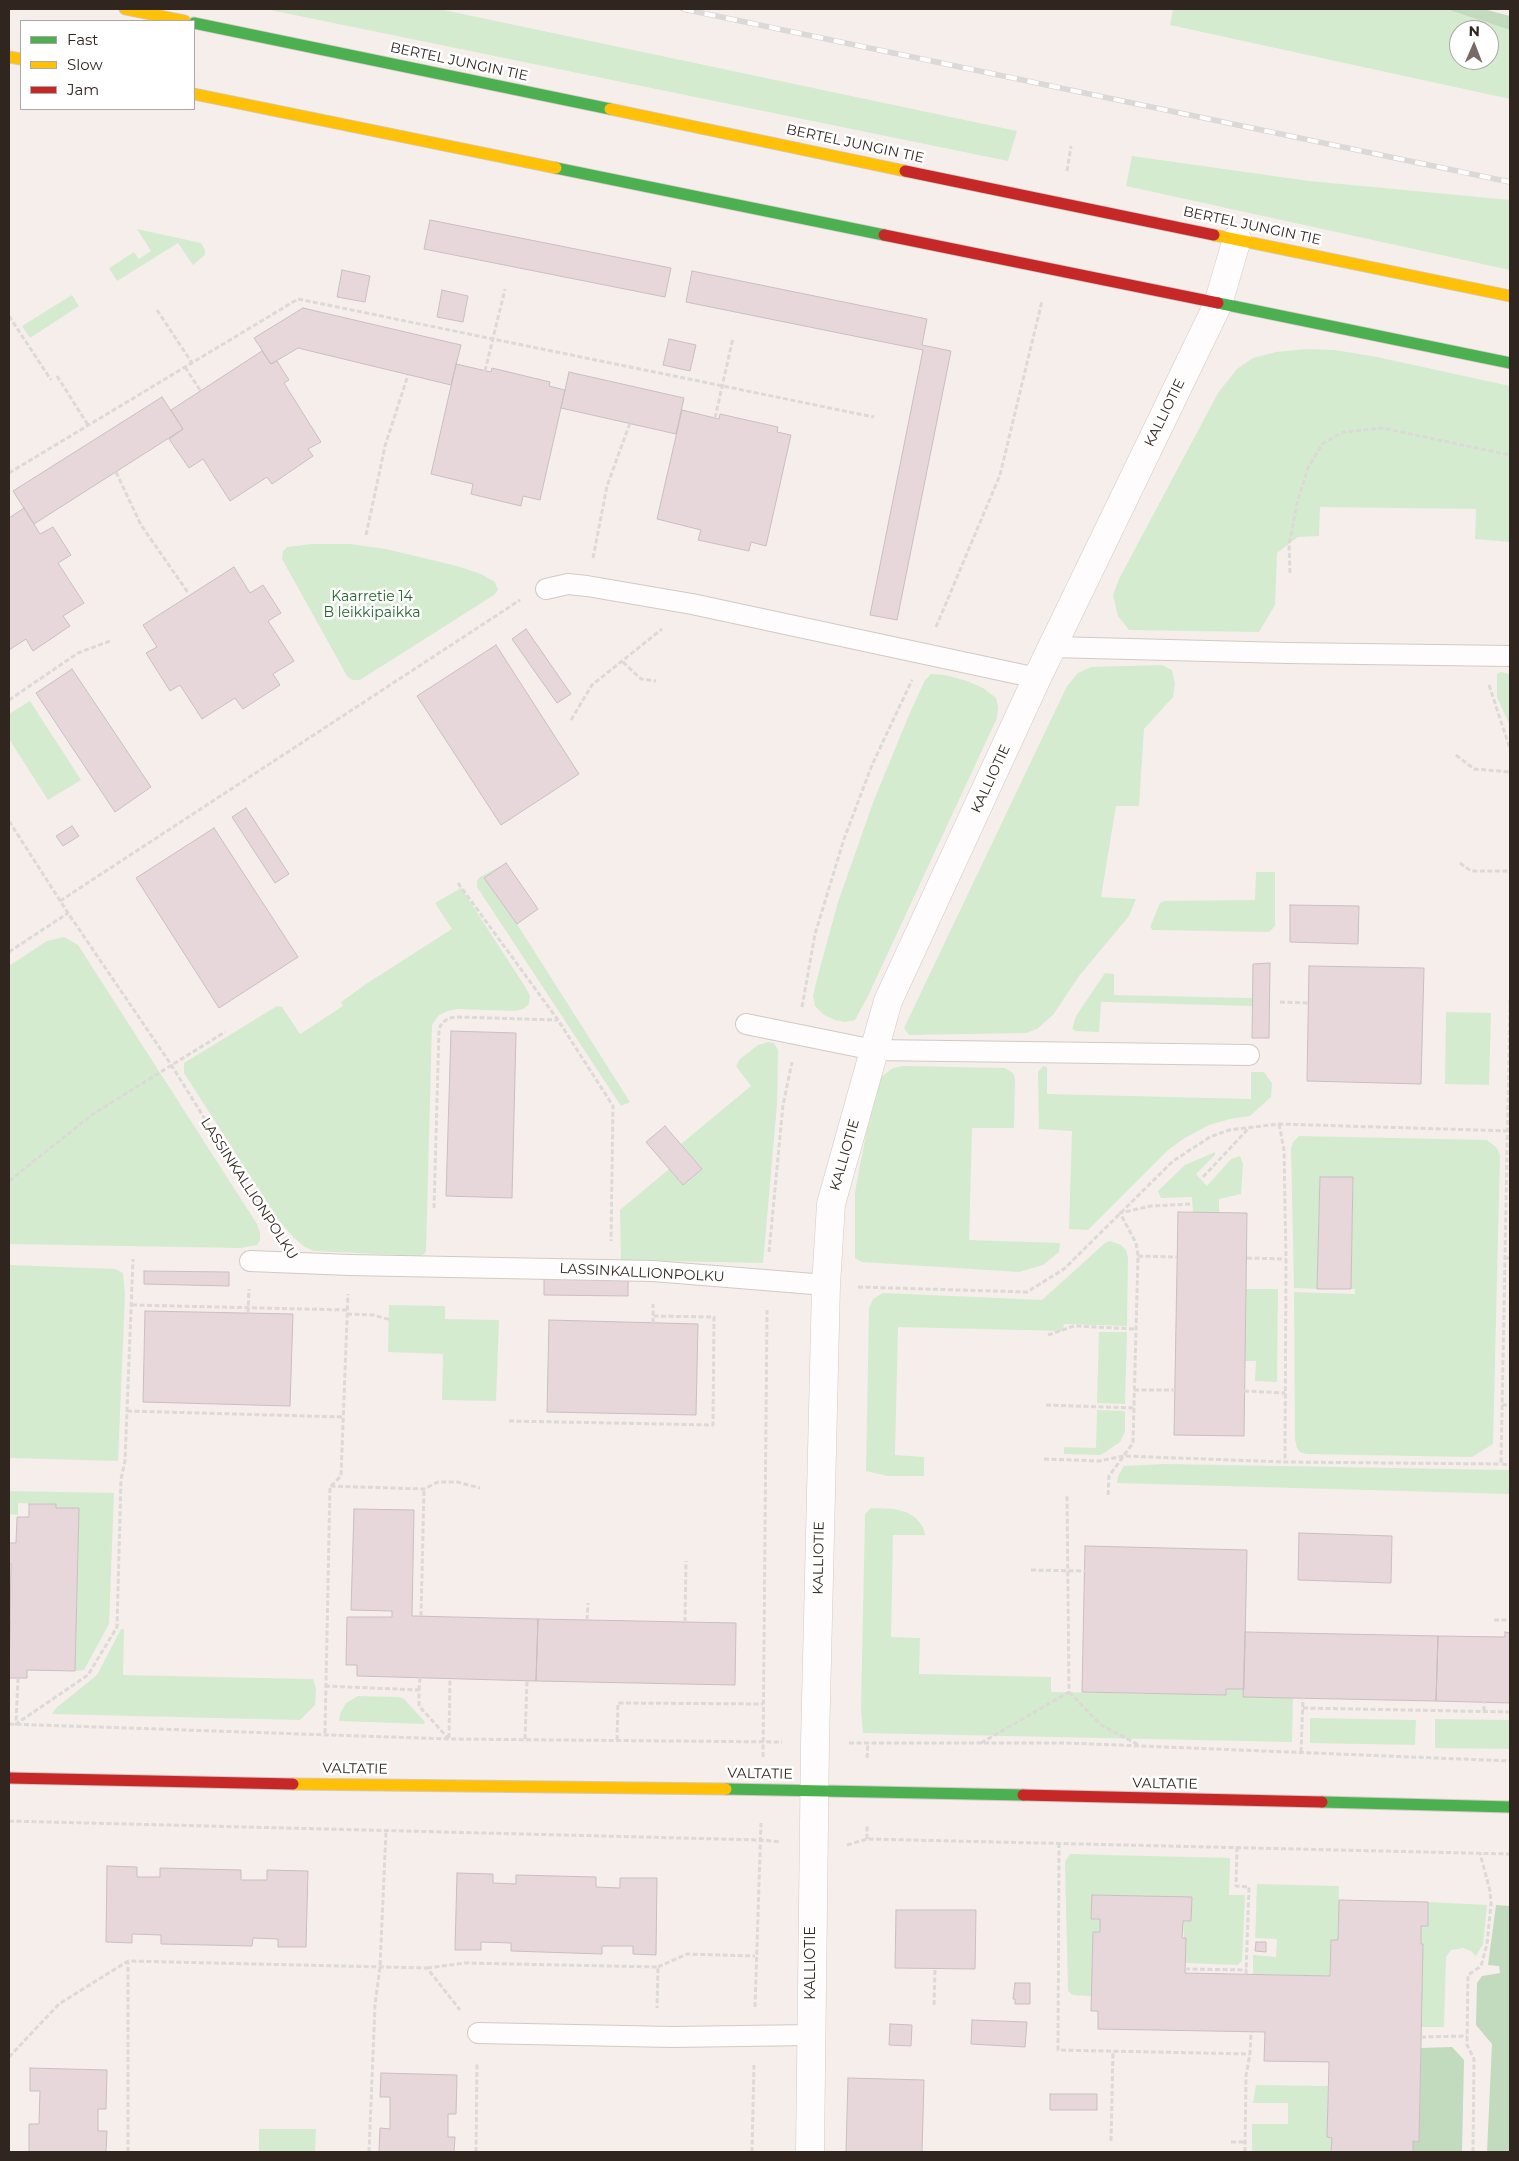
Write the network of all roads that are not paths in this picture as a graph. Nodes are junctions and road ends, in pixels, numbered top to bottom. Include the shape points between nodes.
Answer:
1 (125, 9) edge
2 (180, 20) edge
3 (195, 23) edge
4 (195, 94) edge
5 (1237, 239) junction
6 (1510, 296) edge
7 (1218, 304) junction
8 (1510, 364) edge
9 (546, 590) road end
10 (1052, 647) junction
11 (1510, 656) edge
12 (1037, 678) junction
13 (746, 1024) dead end
14 (874, 1050) junction
15 (1249, 1055) dead end
16 (250, 1261) dead end
17 (826, 1285) junction
18 (9, 1778) edge
19 (814, 1791) junction
20 (1510, 1807) edge
21 (478, 2033) road end
22 (810, 2035) junction
23 (810, 2152) edge

1 - 2 main road
3 - 5 main road, BERTEL JUNGIN TIE
4 - 7 main road
5 - 6 main road, BERTEL JUNGIN TIE
5 - 7 street, KALLIOTIE
7 - 8 main road
7 - 10 street, KALLIOTIE
9 - 12 lane via 568,584 692,604
10 - 11 lane
10 - 12 street, KALLIOTIE
12 - 14 street, KALLIOTIE via 888,1001
13 - 14 lane
14 - 15 lane
14 - 17 street, KALLIOTIE via 831,1204
16 - 17 lane, LASSINKALLIONPOLKU via 350,1266 611,1270
17 - 19 street, KALLIOTIE
18 - 19 main road, VALTATIE
19 - 20 main road, VALTATIE
19 - 22 street, KALLIOTIE
21 - 22 lane
22 - 23 street, KALLIOTIE

